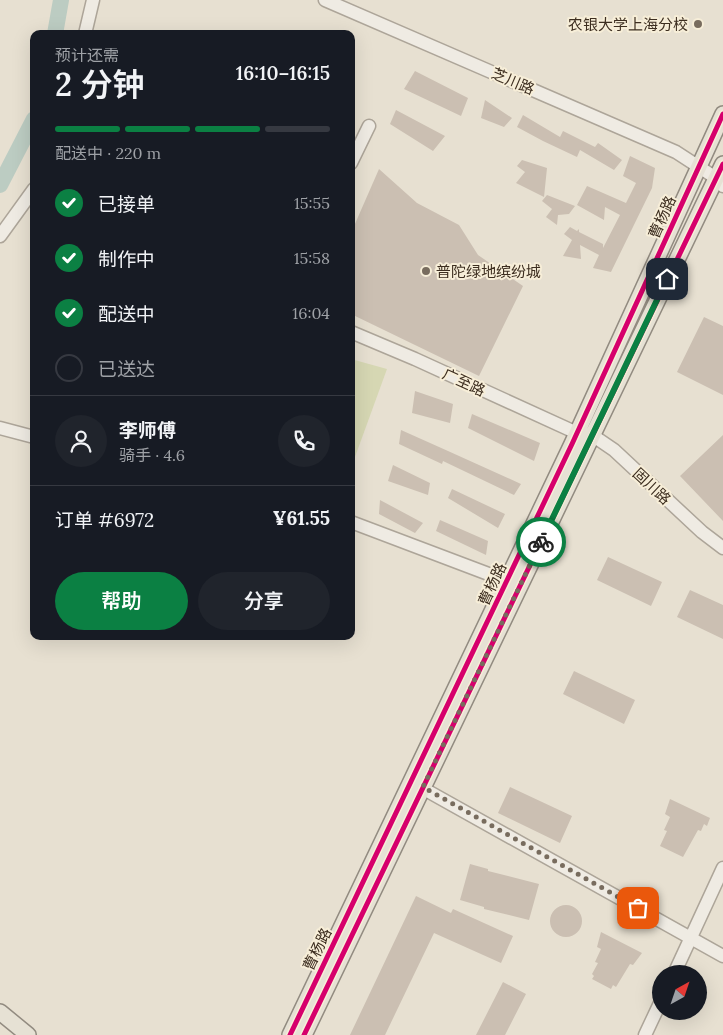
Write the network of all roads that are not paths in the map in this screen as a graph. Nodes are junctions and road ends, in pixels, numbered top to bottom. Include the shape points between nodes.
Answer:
1 (93, 0) edge
2 (325, 0) edge
3 (86, 30) edge
4 (723, 114) edge
5 (369, 126) dead end
6 (355, 156) edge
7 (698, 166) junction
8 (721, 173) edge
9 (30, 198) edge
10 (0, 236) edge
11 (355, 334) edge
12 (0, 428) edge
13 (577, 433) junction
14 (592, 435) junction
15 (30, 436) edge
16 (355, 524) edge
17 (723, 548) edge
18 (514, 584) junction
19 (417, 784) junction
20 (723, 868) edge
21 (691, 938) junction
22 (723, 956) edge
23 (678, 965) edge
24 (0, 1012) edge
25 (652, 1020) edge
26 (28, 1035) edge
27 (290, 1035) edge
28 (304, 1035) edge
29 (645, 1035) edge

1 - 3 street
2 - 7 street, 芝川路 via 676,152
4 - 7 main road, 曹杨路
5 - 6 street
7 - 8 street
7 - 13 main road, 曹杨路
8 - 14 main road, 曹杨路
9 - 10 street
11 - 13 street, 广至路
12 - 15 street
13 - 14 street, 固川路
13 - 18 main road, 曹杨路
14 - 17 street, 固川路 via 614,450
14 - 18 main road, 曹杨路
16 - 18 street
18 - 19 main road, 曹杨路
19 - 21 street
19 - 27 main road, 曹杨路
19 - 28 main road, 曹杨路
20 - 21 street
21 - 22 street
21 - 23 street
24 - 26 main road
25 - 29 street

